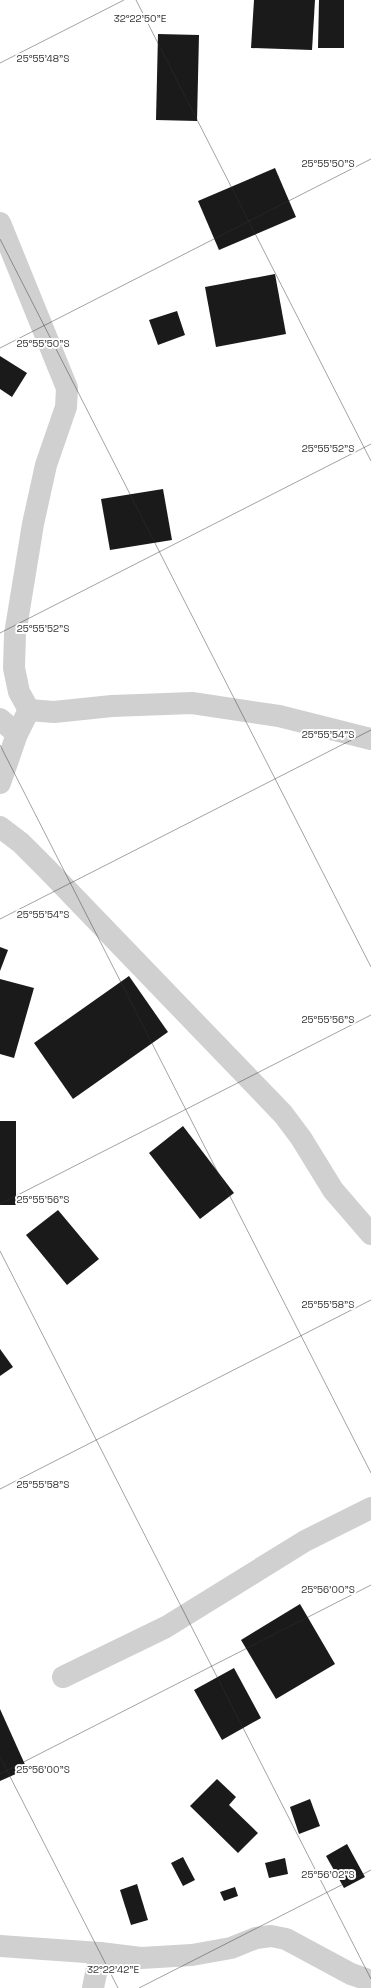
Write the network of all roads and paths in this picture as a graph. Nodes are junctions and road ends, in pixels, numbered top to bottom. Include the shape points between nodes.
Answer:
1 (0, 223) edge
2 (29, 710) junction
3 (0, 719) edge
4 (18, 734) junction
5 (371, 739) edge
6 (0, 783) edge
7 (0, 827) edge
8 (371, 1234) edge
9 (371, 1508) edge
10 (63, 1677) dead end
11 (0, 1946) edge
12 (100, 1953) junction
13 (371, 1982) edge
14 (93, 1988) edge

1 - 2 street via 67,388 66,408 46,465 33,524 15,634 14,668 19,692
2 - 4 street
2 - 5 street via 54,712 112,706 192,703 279,716
3 - 4 street
4 - 6 street
7 - 8 street via 21,843 47,869 283,1114 333,1190
9 - 10 street via 305,1541 166,1627
11 - 12 street
12 - 13 street via 141,1958 192,1955 231,1948 256,1938 271,1936 286,1939
12 - 14 street

